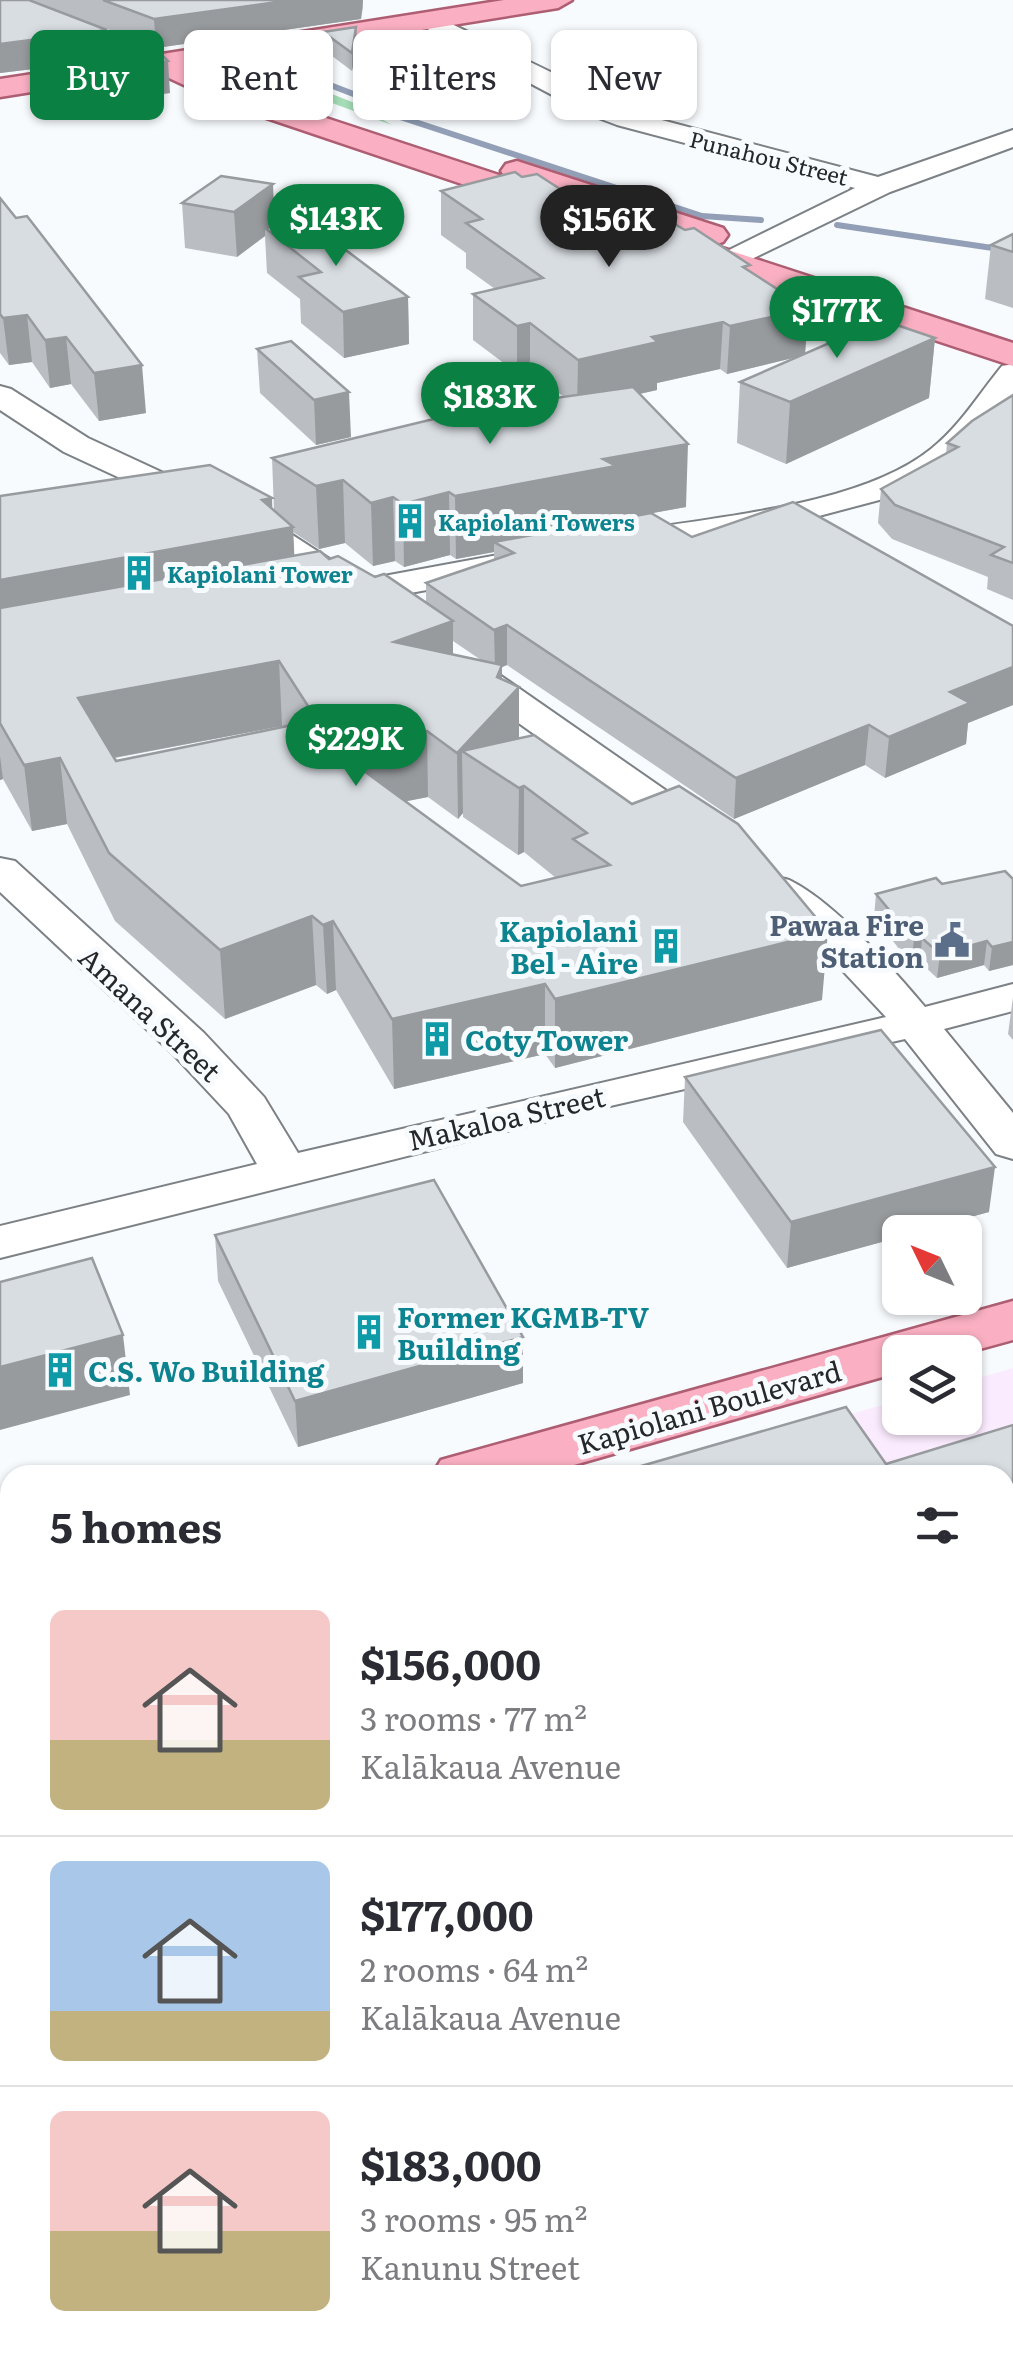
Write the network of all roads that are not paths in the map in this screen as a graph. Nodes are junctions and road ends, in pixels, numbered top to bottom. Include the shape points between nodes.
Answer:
1 (387, 0) edge
2 (558, 0) edge
3 (0, 2) edge
4 (429, 20) junction
5 (73, 30) edge
6 (333, 36) edge
7 (30, 83) edge
8 (0, 88) edge
9 (333, 119) edge
10 (1013, 138) edge
11 (974, 152) junction
12 (1013, 161) edge
13 (880, 186) junction
14 (740, 255) junction
15 (1013, 332) edge
16 (1013, 356) edge
17 (1013, 373) edge
18 (0, 396) edge
19 (143, 478) junction
20 (90, 488) edge
21 (800, 510) junction
22 (838, 535) edge
23 (585, 550) edge
24 (546, 557) edge
25 (357, 592) junction
26 (304, 602) edge
27 (400, 622) edge
28 (445, 654) edge
29 (0, 870) edge
30 (1013, 997) edge
31 (913, 1024) junction
32 (1013, 1144) edge
33 (285, 1171) junction
34 (0, 1242) edge
35 (1013, 1320) edge
36 (498, 1465) edge

1 - 4 main road, Punahou Street
2 - 4 main road
3 - 5 main road
4 - 6 main road
4 - 13 street, Punahou Street via 626,119
7 - 8 main road
9 - 14 main road
10 - 11 street
11 - 12 street
11 - 13 street
13 - 14 street
14 - 15 main road
14 - 16 main road
17 - 21 street via 939,459 902,480
18 - 19 street via 46,430
19 - 20 street
19 - 25 street via 268,534
21 - 22 street
21 - 23 street
24 - 25 street
25 - 26 street
25 - 27 street
28 - 31 street via 818,924
29 - 33 street, Amana Street via 188,1043 248,1107
30 - 31 street, Makaloa Street
31 - 32 street
31 - 33 street, Makaloa Street
33 - 34 street, Makaloa Street
35 - 36 main road, Kapiolani Boulevard

